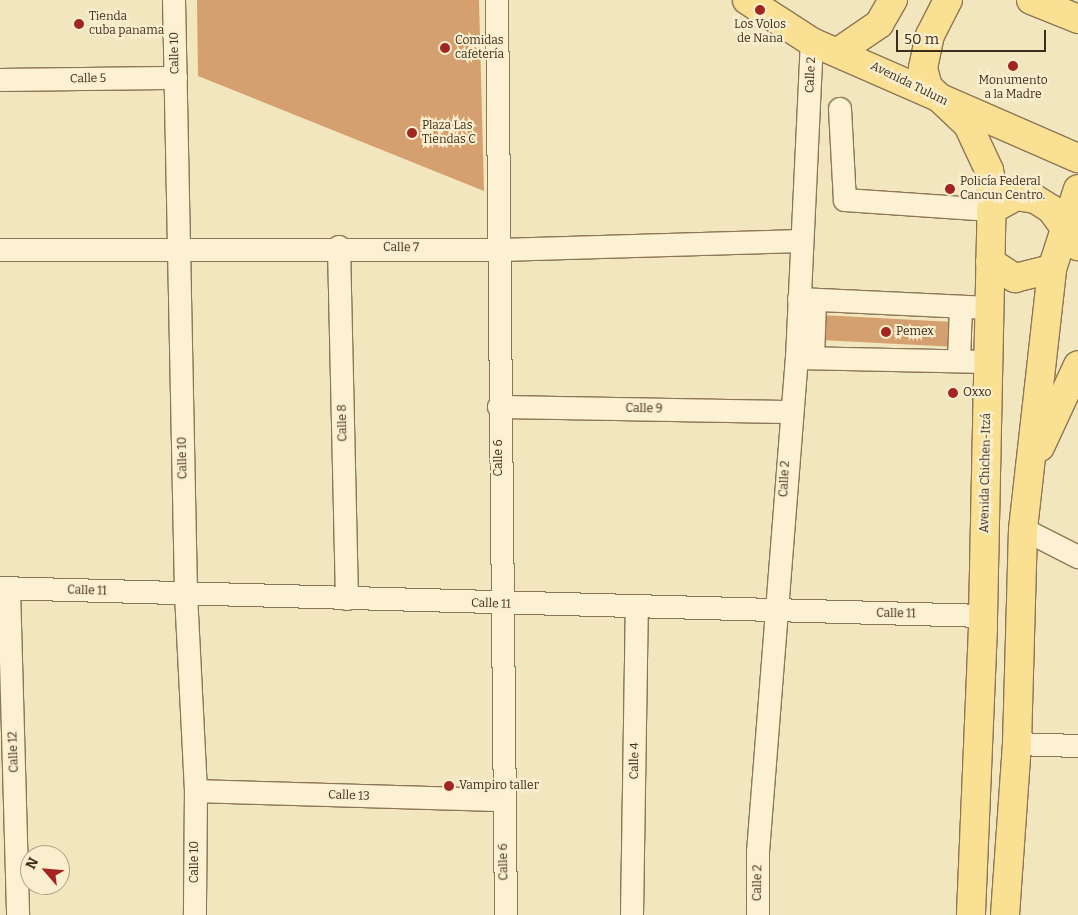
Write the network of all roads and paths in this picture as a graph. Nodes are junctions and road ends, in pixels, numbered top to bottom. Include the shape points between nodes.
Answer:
1 (174, 0) edge
2 (497, 0) edge
3 (747, 0) edge
4 (893, 0) edge
5 (948, 0) edge
6 (1031, 0) edge
7 (1078, 19) edge
8 (812, 42) junction
9 (838, 52) junction
10 (176, 78) junction
11 (0, 80) edge
12 (940, 100) junction
13 (840, 109) dead end
14 (1078, 158) edge
15 (1078, 189) edge
16 (991, 210) junction
17 (1071, 236) edge
18 (802, 242) junction
19 (339, 247) junction
20 (179, 248) junction
21 (0, 250) edge
22 (500, 250) junction
23 (990, 262) junction
24 (1052, 269) junction
25 (807, 300) junction
26 (961, 307) junction
27 (989, 308) junction
28 (805, 358) junction
29 (959, 362) junction
30 (988, 362) junction
31 (1078, 365) edge
32 (499, 407) junction
33 (790, 412) junction
34 (1031, 467) junction
35 (1023, 529) junction
36 (1078, 558) edge
37 (5, 588) edge
38 (186, 594) junction
39 (347, 599) junction
40 (499, 604) junction
41 (637, 607) junction
42 (777, 612) junction
43 (983, 616) junction
44 (1017, 744) junction
45 (1078, 746) edge
46 (196, 791) junction
47 (503, 800) junction
48 (971, 908) edge
49 (1005, 908) edge
50 (18, 915) edge
51 (195, 915) edge
52 (506, 915) edge
53 (632, 915) edge
54 (758, 915) edge

1 - 10 street, Calle 10
2 - 22 street, Calle 6
3 - 8 main road, Avenida Tulum
4 - 9 main road via 878,24
5 - 12 main road, Avenida Chichen-Itzá via 924,54 928,87
6 - 7 main road
8 - 9 main road, Avenida Tulum
8 - 18 street, Calle 2
9 - 12 main road, Avenida Tulum
10 - 11 street, Calle 5
10 - 20 street, Calle 10
12 - 14 main road, Avenida Tulum
12 - 16 main road, Avenida Chichen-Itzá via 968,125 980,146 989,170
13 - 16 street via 845,200
15 - 17 main road
16 - 17 main road via 1026,195 1051,209
16 - 23 main road, Avenida Chichen-Itzá
17 - 24 main road
18 - 22 street, Calle 7
18 - 25 street, Calle 2
19 - 20 street, Calle 7
19 - 22 street, Calle 7
19 - 39 street, Calle 8
20 - 21 street, Calle 7
20 - 38 street, Calle 10
22 - 32 street, Calle 6
23 - 24 main road via 1015,278
23 - 27 main road, Avenida Chichen-Itzá
24 - 34 main road
25 - 26 street
25 - 28 street, Calle 2
26 - 27 street
26 - 29 street
27 - 30 main road, Avenida Chichen-Itzá
28 - 29 street
28 - 33 street, Calle 2
29 - 30 street
30 - 43 main road, Avenida Chichen-Itzá
31 - 34 main road
32 - 33 street, Calle 9
32 - 40 street, Calle 6
33 - 42 street, Calle 2
34 - 35 main road
35 - 36 street
35 - 44 main road
37 - 38 street, Calle 11
37 - 50 street, Calle 12
38 - 39 street, Calle 11
38 - 46 street, Calle 10
39 - 40 street, Calle 11
40 - 41 street, Calle 11
40 - 47 street, Calle 6
41 - 42 street, Calle 11
41 - 53 street, Calle 4
42 - 43 street, Calle 11
42 - 54 street, Calle 2 via 758,852
43 - 48 main road, Avenida Chichen-Itzá
44 - 45 street
44 - 49 main road
46 - 47 street, Calle 13
46 - 51 street, Calle 10
47 - 52 street, Calle 6
48 - 49 main road via 989,896

